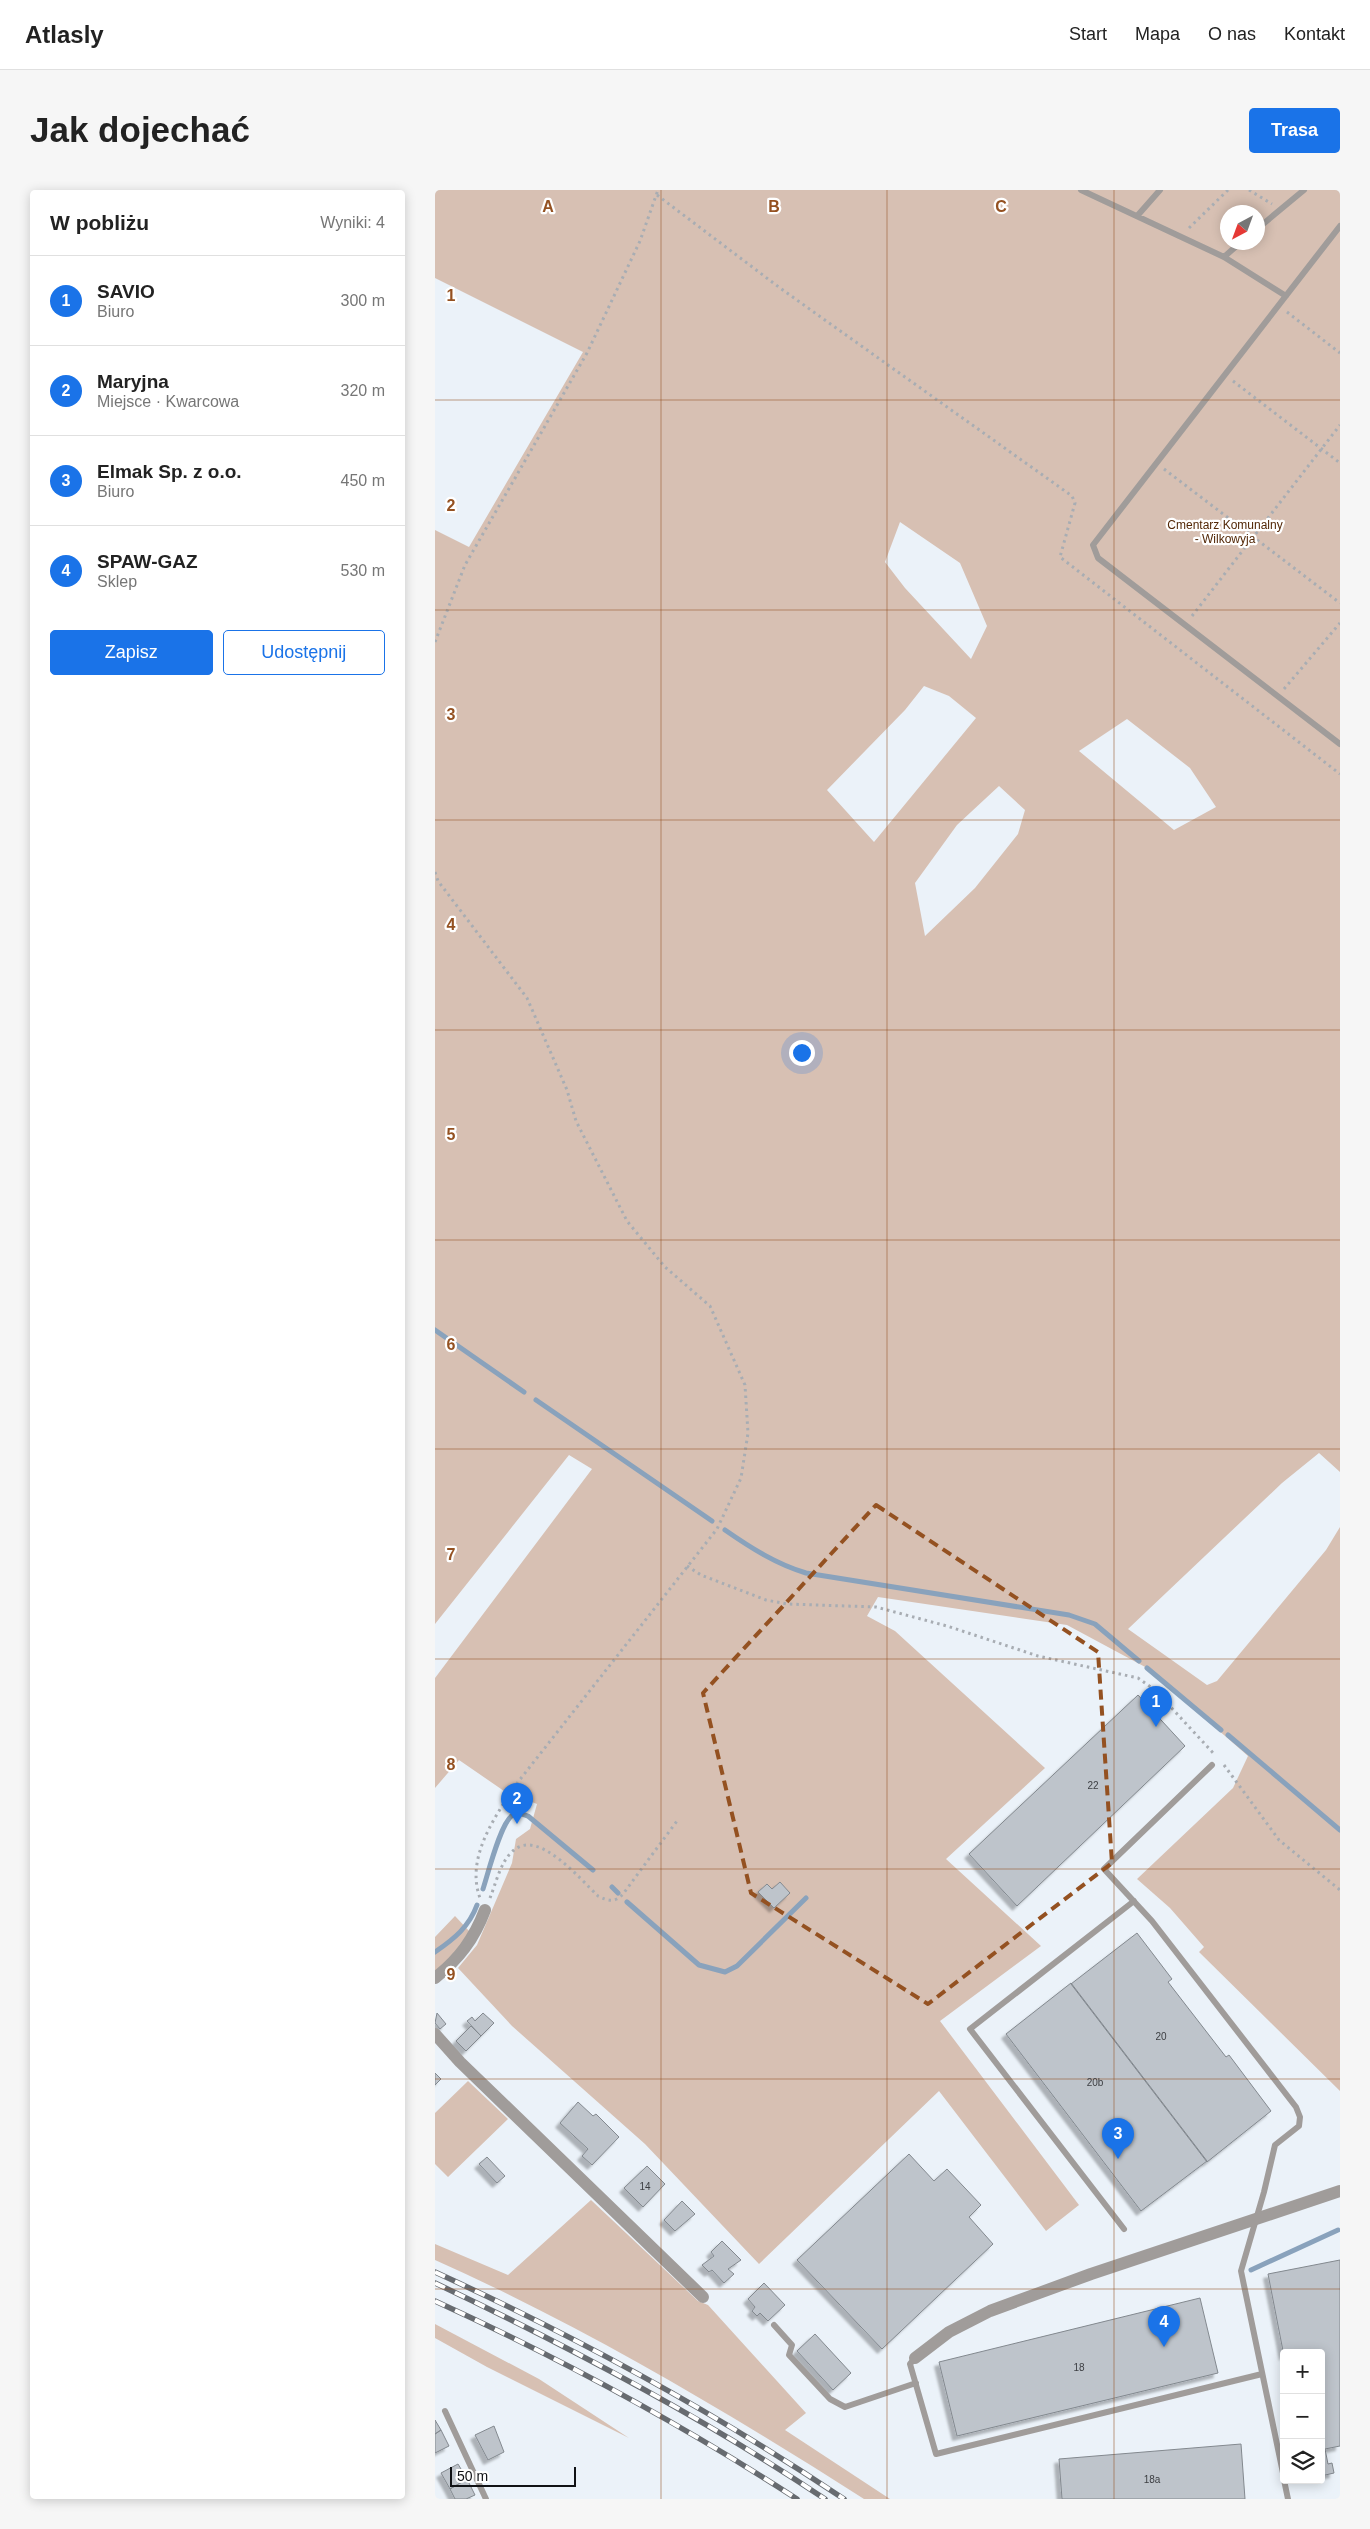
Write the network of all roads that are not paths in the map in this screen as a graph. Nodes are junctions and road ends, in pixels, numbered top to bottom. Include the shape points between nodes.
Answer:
1 (1081, 190) edge
2 (1160, 190) edge
3 (1304, 190) edge
4 (1139, 215) junction
5 (1265, 222) edge
6 (1340, 226) edge
7 (1232, 250) edge
8 (1224, 257) junction
9 (1286, 296) junction
10 (1340, 744) edge
11 (1212, 1765) dead end
12 (1133, 1901) junction
13 (485, 1910) road end
14 (435, 1978) edge
15 (435, 2034) edge
16 (1340, 2191) edge
17 (1256, 2219) junction
18 (1124, 2229) dead end
19 (703, 2298) dead end
20 (774, 2326) dead end
21 (915, 2358) joint
22 (1262, 2374) junction
23 (916, 2383) junction
24 (445, 2411) dead end
25 (1280, 2460) edge
26 (1285, 2484) edge
27 (485, 2499) edge
28 (1288, 2499) edge

1 - 4 lane
2 - 4 lane
3 - 5 lane
4 - 8 lane
6 - 9 lane
7 - 8 lane
8 - 9 lane
9 - 10 lane via 1098,536 1093,549 1099,558
11 - 12 lane via 1104,1869
12 - 17 lane via 1152,1921 1298,2112 1299,2126 1275,2145
12 - 18 lane via 970,2029
13 - 14 street via 473,1938 453,1964
15 - 19 street
16 - 17 street
17 - 21 street via 989,2312 949,2332
17 - 22 lane via 1241,2271
20 - 23 lane via 792,2345 789,2356 830,2399 845,2407
21 - 23 lane via 910,2364
22 - 23 lane via 935,2454
22 - 25 lane
24 - 27 lane
26 - 28 lane

